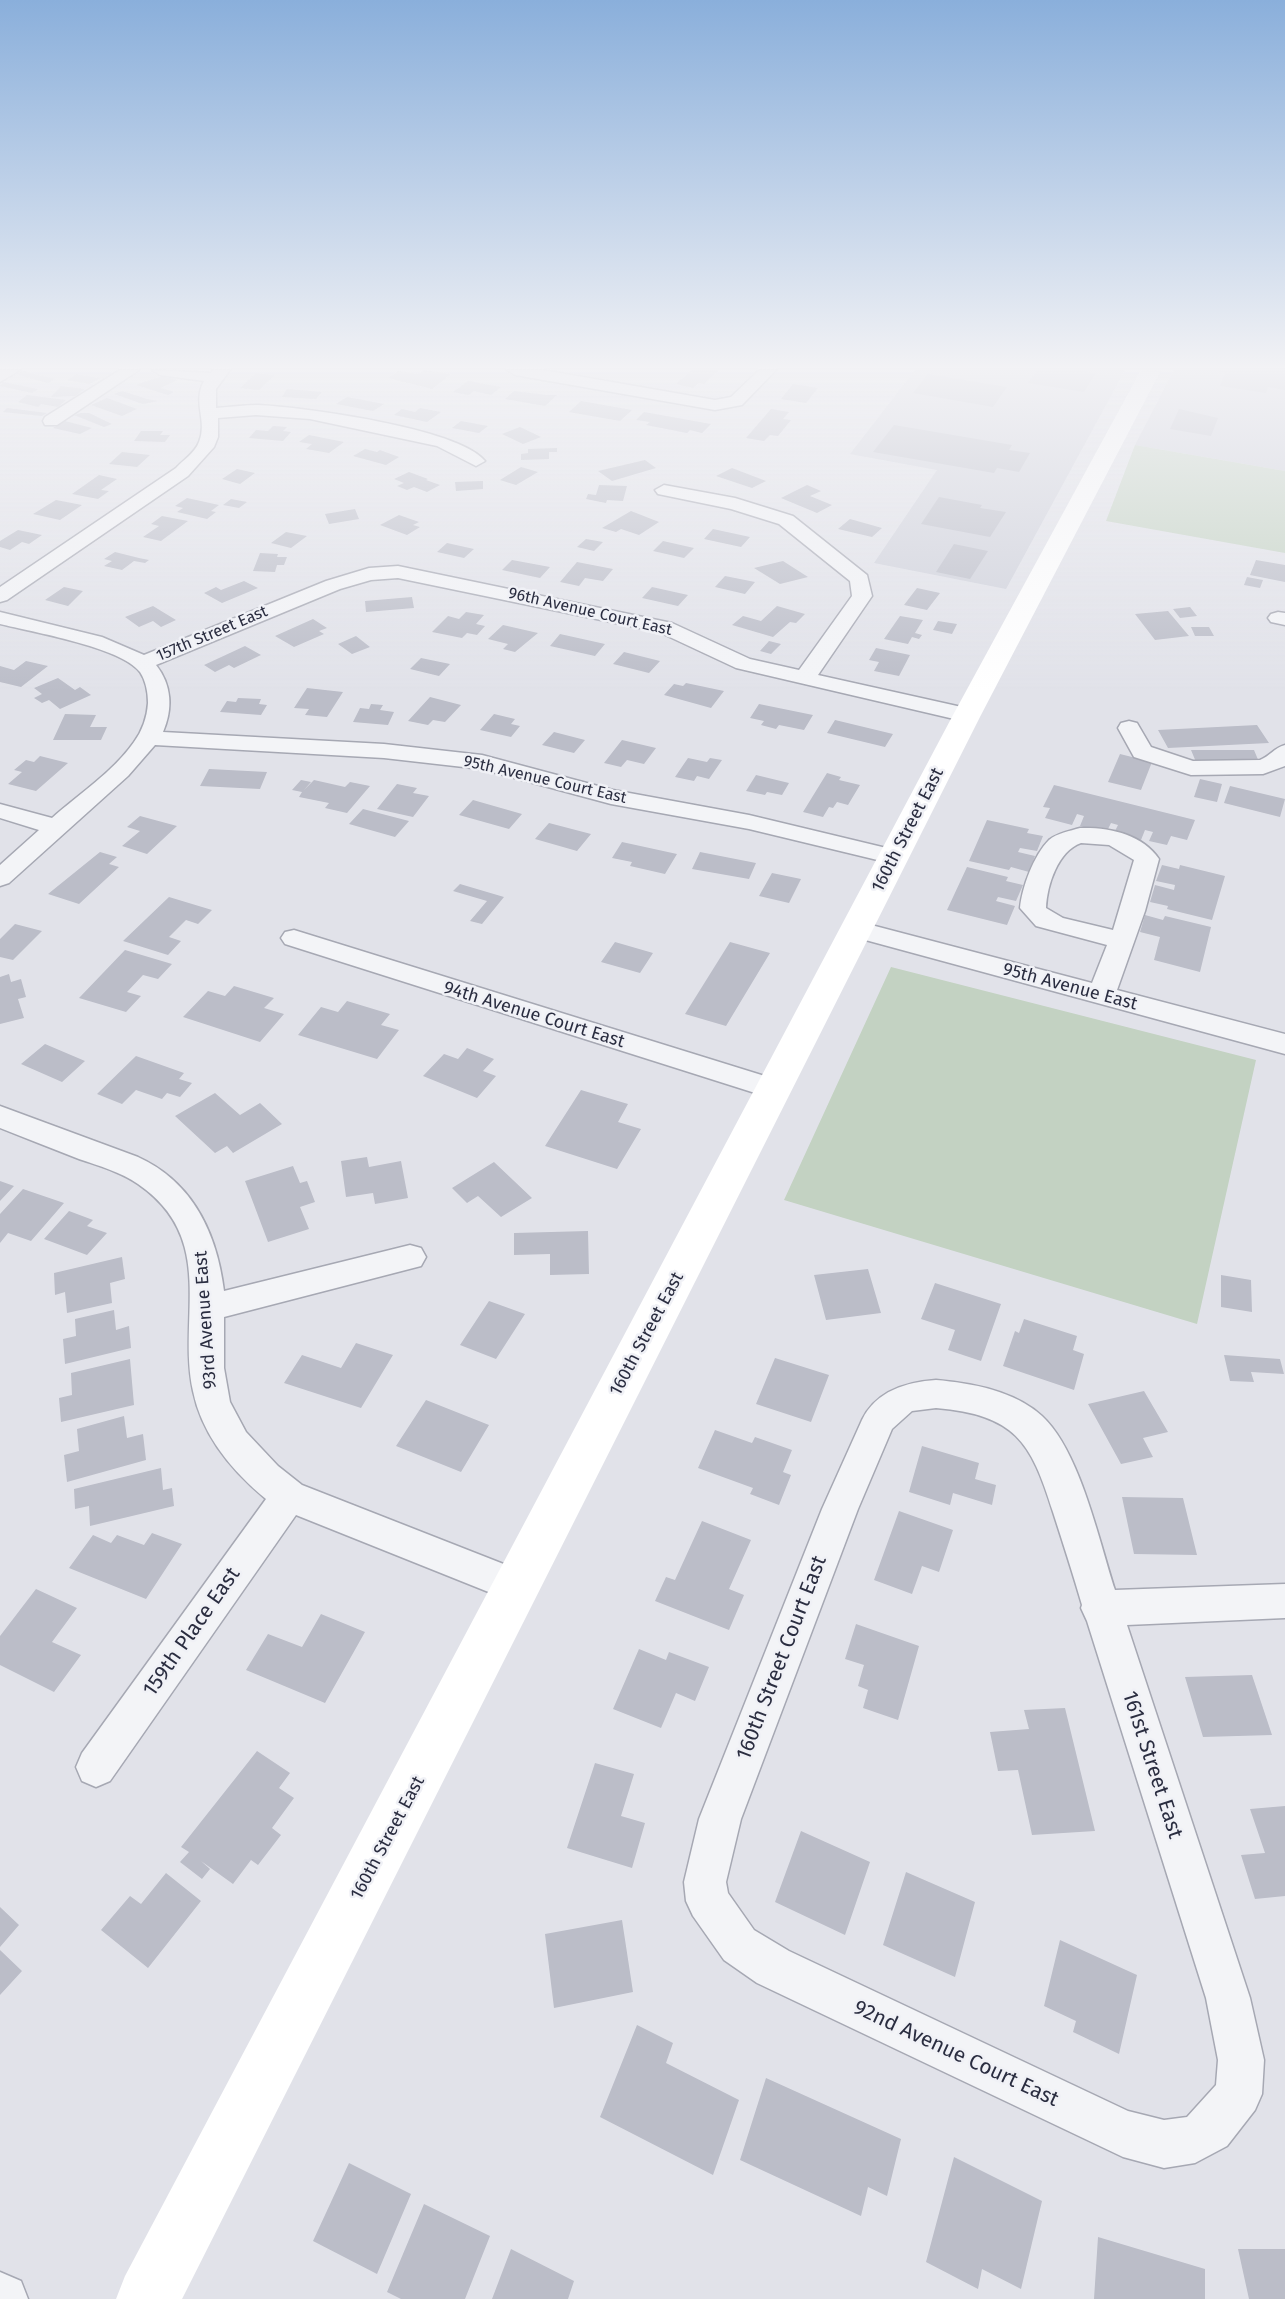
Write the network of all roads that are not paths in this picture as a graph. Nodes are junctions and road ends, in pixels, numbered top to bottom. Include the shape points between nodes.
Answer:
1 (174, 477) edge
2 (1095, 477) edge
3 (664, 490) dead end
4 (357, 552) dead end
5 (369, 574) junction
6 (0, 596) edge
7 (0, 618) edge
8 (142, 663) junction
9 (804, 679) junction
10 (967, 715) junction
11 (1129, 727) dead end
12 (149, 738) junction
13 (1285, 752) edge
14 (0, 811) edge
15 (56, 827) junction
16 (894, 857) junction
17 (0, 878) edge
18 (856, 929) junction
19 (294, 938) dead end
20 (1121, 940) junction
21 (1101, 996) junction
22 (1285, 1044) edge
23 (774, 1089) junction
24 (0, 1116) edge
25 (410, 1257) dead end
26 (208, 1308) junction
27 (1025, 1424) joint
28 (289, 1496) junction
29 (516, 1586) junction
30 (1285, 1601) edge
31 (1100, 1608) junction
32 (96, 1767) dead end
33 (708, 1901) joint
34 (1222, 2114) joint
35 (148, 2299) edge

1 - 6 street
2 - 10 main road, 160th Street East
3 - 9 street via 760,510 786,520 860,579 862,596
4 - 5 street
5 - 8 street, 157th Street East
5 - 9 street, 96th Avenue Court East via 420,575 656,625 743,664
7 - 8 street via 107,646
8 - 12 street, 157th Street East via 155,681 159,702 158,720
9 - 10 street, 96th Avenue Court East
10 - 16 main road, 160th Street East
11 - 13 street via 1142,752 1191,768 1263,767
12 - 15 street, 157th Street East via 113,778
12 - 16 street, 95th Avenue Court East via 384,751 482,762 611,797 737,819
14 - 15 street
15 - 17 street, 157th Street East
16 - 18 main road, 160th Street East
18 - 21 street, 95th Avenue East
18 - 23 main road, 160th Street East
19 - 23 street, 94th Avenue Court East
20 - 20 street via 1147,859 1131,845 1101,835 1059,844 1033,900 1036,914 1054,924
20 - 21 street
21 - 22 street, 95th Avenue East
23 - 29 main road, 160th Street East
24 - 26 street, 93rd Avenue East via 149,1177 192,1222 202,1247
25 - 26 street
26 - 28 street, 93rd Avenue East via 206,1373 213,1403 243,1457
27 - 31 street, 161st Street East via 1038,1434 1056,1464
27 - 33 street, 160th Street Court East via 986,1403 936,1394 900,1401 878,1420 719,1819 705,1882
28 - 29 street, 93rd Avenue East
28 - 32 street, 159th Place East
29 - 35 main road, 160th Street East
30 - 31 street
31 - 34 street, 161st Street East via 1228,1998 1241,2060 1239,2094
33 - 34 street, 92nd Avenue Court East via 739,1945 773,1967 1123,2133 1164,2144 1195,2138

